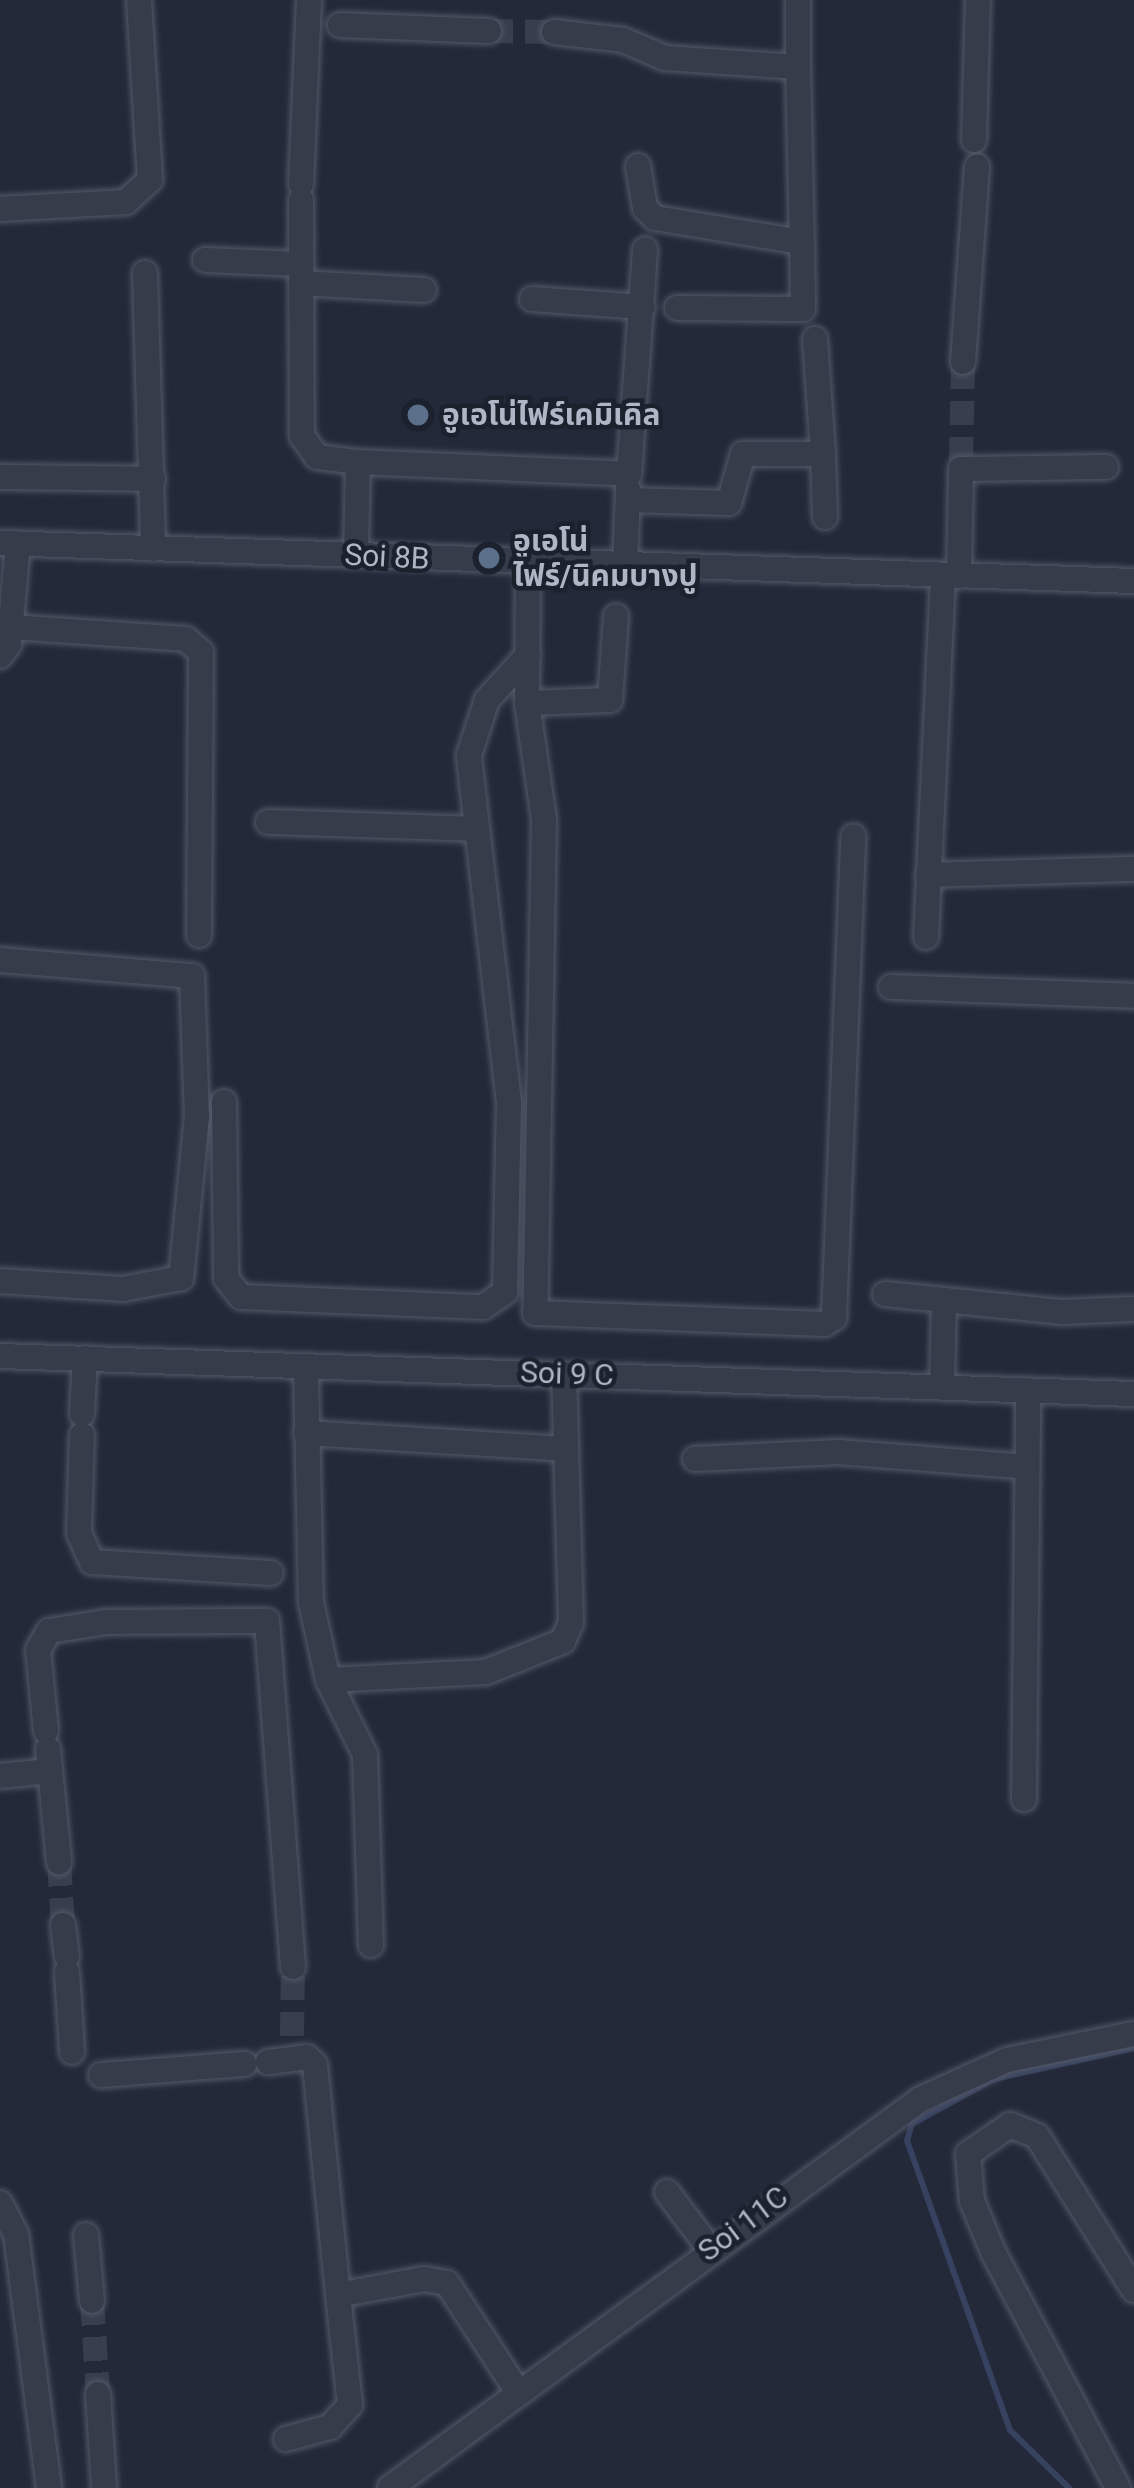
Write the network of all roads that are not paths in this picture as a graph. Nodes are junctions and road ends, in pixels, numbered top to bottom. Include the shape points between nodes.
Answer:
1 (139, 0) edge
2 (798, 0) edge
3 (977, 0) edge
4 (321, 19) edge
5 (489, 32) tunnel mouth
6 (554, 32) tunnel mouth
7 (798, 67) junction
8 (974, 140) dead end
9 (638, 166) dead end
10 (976, 167) dead end
11 (0, 209) edge
12 (802, 242) junction
13 (645, 250) dead end
14 (205, 260) dead end
15 (146, 273) dead end
16 (301, 273) junction
17 (424, 290) dead end
18 (532, 299) dead end
19 (643, 307) junction
20 (677, 308) dead end
21 (815, 339) dead end
22 (963, 362) tunnel mouth
23 (823, 454) junction
24 (358, 462) junction
25 (1106, 467) dead end
26 (629, 474) junction
27 (0, 477) edge
28 (153, 479) junction
29 (628, 500) junction
30 (825, 517) dead end
31 (9, 543) edge
32 (153, 549) junction
33 (356, 555) junction
34 (527, 565) junction
35 (625, 567) junction
36 (951, 576) junction
37 (1134, 581) edge
38 (616, 616) dead end
39 (10, 627) junction
40 (528, 655) junction
41 (0, 656) edge
42 (527, 703) junction
43 (268, 822) dead end
44 (474, 829) junction
45 (853, 836) dead end
46 (1134, 869) edge
47 (928, 874) junction
48 (199, 935) dead end
49 (926, 937) dead end
50 (0, 960) edge
51 (891, 987) dead end
52 (1134, 996) edge
53 (224, 1102) dead end
54 (0, 1281) edge
55 (885, 1294) dead end
56 (944, 1300) junction
57 (1134, 1309) edge
58 (0, 1356) edge
59 (85, 1358) junction
60 (306, 1367) junction
61 (564, 1374) junction
62 (942, 1387) junction
63 (1028, 1390) junction
64 (1134, 1394) edge
65 (306, 1433) junction
66 (566, 1449) junction
67 (695, 1459) dead end
68 (1027, 1467) junction
69 (271, 1573) dead end
70 (328, 1680) junction
71 (48, 1750) junction
72 (0, 1776) edge
73 (1024, 1799) dead end
74 (59, 1862) tunnel mouth
75 (63, 1925) tunnel mouth
76 (371, 1945) dead end
77 (293, 1967) tunnel mouth
78 (1134, 2034) edge
79 (72, 2052) dead end
80 (101, 2075) dead end
81 (667, 2192) dead end
82 (0, 2203) edge
83 (86, 2235) dead end
84 (710, 2248) junction
85 (1134, 2290) edge
86 (338, 2295) junction
87 (92, 2301) tunnel mouth
88 (518, 2392) junction
89 (98, 2394) tunnel mouth
90 (286, 2439) dead end
91 (49, 2488) edge
92 (104, 2488) edge
93 (389, 2488) edge
94 (1118, 2488) edge

1 - 11 street via 150,180 126,202
2 - 7 street
3 - 8 street
4 - 5 street
4 - 16 street via 301,192
6 - 7 street via 622,40 665,58
7 - 12 street
9 - 12 street via 645,208 655,218
10 - 22 street
12 - 20 street via 803,309
13 - 19 street
14 - 16 street
15 - 28 street
16 - 17 street
16 - 24 street via 302,436 317,458
18 - 19 street
19 - 26 street
21 - 23 street
23 - 29 street via 742,454 729,503
23 - 30 street
24 - 26 street
24 - 33 street
25 - 36 street via 961,465
26 - 29 street
27 - 28 street
28 - 32 street
29 - 35 street
31 - 32 street, Soi 8B
31 - 39 street
32 - 33 street, Soi 8B
33 - 34 street, Soi 8B
34 - 35 street, Soi 8B
34 - 40 street
35 - 36 street, Soi 8B
36 - 37 street, Soi 8B
36 - 47 street
38 - 42 street via 610,700
39 - 41 street
39 - 48 street via 186,639 201,652
40 - 42 street
40 - 44 street via 487,700 477,725 469,755
42 - 45 street via 544,820 543,1104 532,1303 543,1317 824,1324 834,1318
43 - 44 street
44 - 53 street via 509,1102 506,1292 497,1304 241,1298 226,1278
46 - 47 street
47 - 49 street
50 - 54 street via 192,976 197,1116 181,1278 123,1289
51 - 52 street
55 - 56 street
56 - 57 street
56 - 62 street
58 - 59 street, Soi 9 C
59 - 60 street, Soi 9 C
59 - 69 street via 79,1533 92,1562
60 - 61 street, Soi 9 C
60 - 65 street
61 - 62 street, Soi 9 C
61 - 66 street
62 - 63 street, Soi 9 C
63 - 64 street, Soi 9 C
63 - 68 street
65 - 66 street
65 - 70 street via 311,1603
66 - 70 street via 571,1622 563,1641 486,1672
67 - 68 street via 838,1452
68 - 73 street
70 - 76 street via 365,1756
71 - 72 street
71 - 74 street
71 - 77 street via 38,1649 49,1631 106,1622 267,1621
75 - 79 street
78 - 84 street, Soi 11C via 1007,2060 921,2099
80 - 86 street via 256,2063 293,2047 315,2065
81 - 84 street
82 - 91 street via 16,2234
83 - 87 street
84 - 88 street, Soi 11C
85 - 94 street via 1037,2137 1010,2125 968,2154 972,2201 994,2254
86 - 88 street via 424,2279 447,2284
86 - 90 street via 350,2405 330,2427
88 - 93 street, Soi 11C
89 - 92 street

